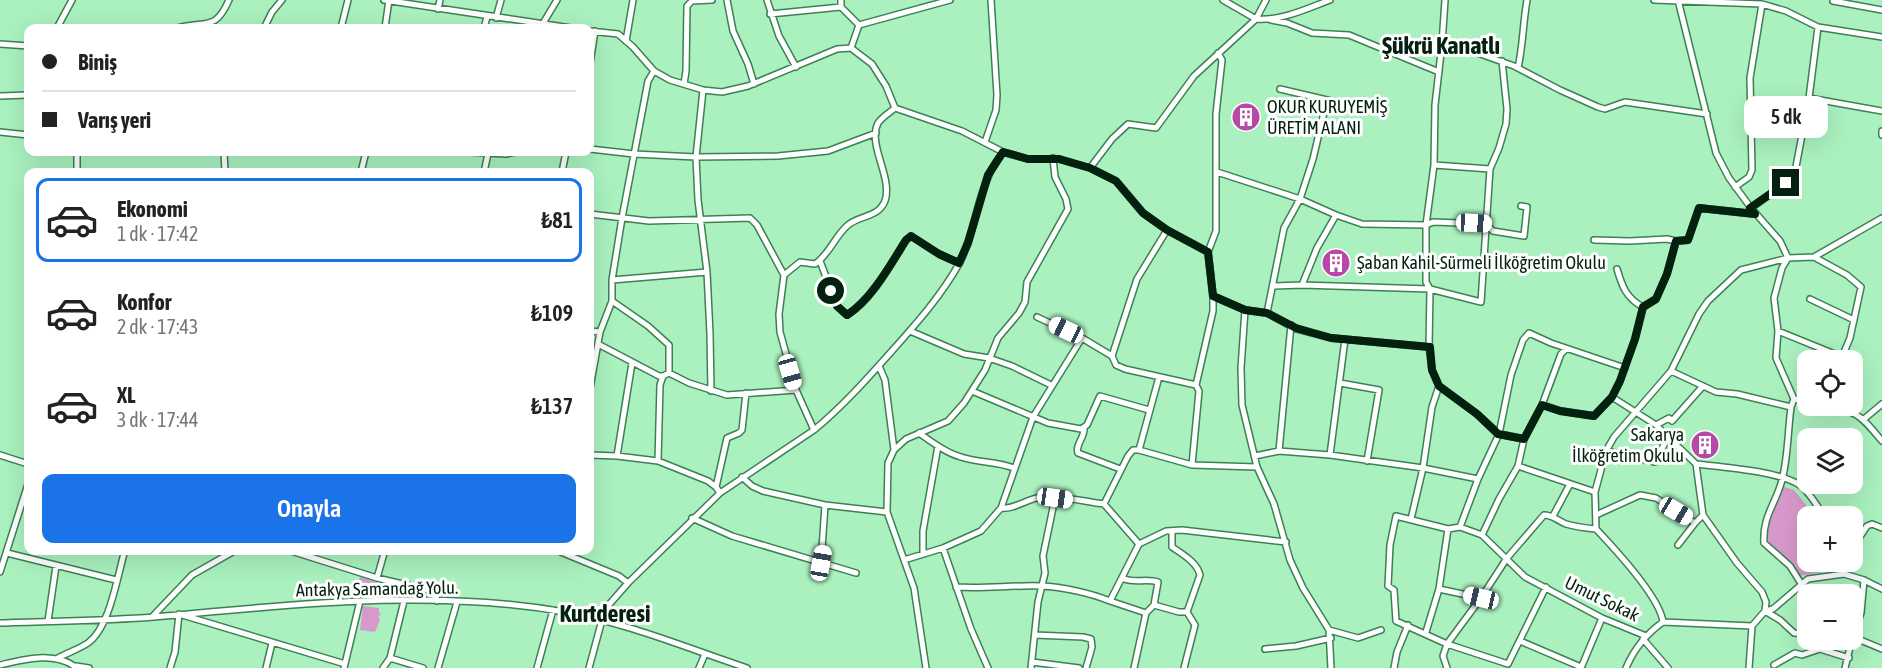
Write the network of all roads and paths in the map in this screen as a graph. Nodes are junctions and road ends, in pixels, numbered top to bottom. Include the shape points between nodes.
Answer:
1 (72, 0) edge
2 (229, 0) edge
3 (282, 0) edge
4 (348, 0) edge
5 (387, 0) edge
6 (440, 0) edge
7 (501, 0) edge
8 (557, 0) edge
9 (633, 0) edge
10 (712, 0) edge
11 (727, 0) edge
12 (767, 0) edge
13 (841, 0) edge
14 (950, 0) edge
15 (991, 0) edge
16 (1223, 0) edge
17 (1266, 0) edge
18 (1330, 0) edge
19 (1444, 0) edge
20 (1527, 0) edge
21 (1654, 0) edge
22 (1678, 0) edge
23 (1833, 1) edge
24 (1762, 4) junction
25 (841, 7) junction
26 (438, 9) junction
27 (1882, 10) edge
28 (770, 14) junction
29 (487, 17) junction
30 (496, 18) junction
31 (1256, 19) junction
32 (1269, 20) junction
33 (59, 24) edge
34 (200, 24) edge
35 (266, 24) edge
36 (342, 24) edge
37 (385, 24) edge
38 (485, 24) edge
39 (535, 24) edge
40 (543, 24) edge
41 (858, 25) junction
42 (1818, 27) junction
43 (594, 31) edge
44 (1882, 37) edge
45 (626, 41) junction
46 (0, 44) edge
47 (1442, 44) junction
48 (24, 46) edge
49 (851, 48) junction
50 (1218, 53) junction
51 (1502, 62) junction
52 (796, 68) junction
53 (1518, 68) junction
54 (654, 71) junction
55 (1439, 72) junction
56 (684, 84) junction
57 (754, 84) junction
58 (1280, 89) dead end
59 (703, 90) junction
60 (24, 95) edge
61 (0, 96) edge
62 (1809, 98) junction
63 (1327, 100) junction
64 (895, 108) junction
65 (1368, 109) dead end
66 (1882, 111) edge
67 (1707, 114) junction
68 (0, 132) edge
69 (876, 133) junction
70 (24, 135) edge
71 (985, 142) junction
72 (594, 149) edge
73 (1003, 152) junction
74 (634, 154) junction
75 (696, 157) junction
76 (1053, 158) junction
77 (1434, 165) junction
78 (1090, 168) junction
79 (1490, 169) junction
80 (1217, 172) junction
81 (1736, 187) junction
82 (1300, 199) junction
83 (1521, 206) dead end
84 (1750, 208) junction
85 (594, 214) edge
86 (1755, 214) junction
87 (1336, 215) junction
88 (622, 218) junction
89 (1882, 218) edge
90 (701, 221) junction
91 (1486, 224) junction
92 (1426, 225) junction
93 (1167, 230) junction
94 (1594, 240) dead end
95 (1676, 241) junction
96 (1208, 252) junction
97 (1814, 257) junction
98 (1788, 258) junction
99 (820, 261) junction
100 (959, 263) junction
101 (1617, 269) dead end
102 (707, 272) junction
103 (784, 275) junction
104 (612, 280) junction
105 (1274, 285) junction
106 (1302, 285) junction
107 (1430, 289) junction
108 (1213, 296) junction
109 (1810, 299) dead end
110 (612, 302) junction
111 (1643, 307) junction
112 (1245, 310) junction
113 (1267, 313) junction
114 (1037, 317) dead end
115 (1854, 320) junction
116 (1291, 325) junction
117 (910, 331) junction
118 (1778, 331) junction
119 (594, 332) edge
120 (600, 332) junction
121 (1082, 338) junction
122 (1345, 339) junction
123 (598, 344) junction
124 (1430, 347) junction
125 (1566, 349) junction
126 (1824, 350) edge
127 (1846, 350) edge
128 (1112, 356) junction
129 (989, 358) junction
130 (632, 363) junction
131 (594, 366) edge
132 (879, 366) junction
133 (1625, 368) junction
134 (1671, 371) junction
135 (666, 375) junction
136 (1159, 377) junction
137 (1340, 383) junction
138 (1196, 385) junction
139 (1051, 386) junction
140 (1439, 386) junction
141 (1703, 386) junction
142 (796, 390) junction
143 (711, 391) junction
144 (972, 391) junction
145 (746, 393) junction
146 (1612, 397) junction
147 (1794, 399) junction
148 (1797, 399) edge
149 (1882, 404) edge
150 (1542, 405) junction
151 (1791, 407) junction
152 (1149, 410) junction
153 (1635, 412) junction
154 (1858, 416) edge
155 (1033, 417) junction
156 (1864, 420) junction
157 (1656, 425) junction
158 (1084, 428) junction
159 (814, 430) junction
160 (919, 433) junction
161 (1498, 434) junction
162 (1668, 436) junction
163 (1524, 439) junction
164 (1882, 441) edge
165 (938, 446) junction
166 (894, 450) junction
167 (1138, 450) junction
168 (1279, 451) junction
169 (1606, 451) junction
170 (0, 455) edge
171 (594, 455) edge
172 (1330, 455) junction
173 (617, 456) junction
174 (1255, 456) junction
175 (658, 461) junction
176 (1367, 461) junction
177 (24, 463) edge
178 (1192, 465) junction
179 (1696, 465) junction
180 (1518, 466) junction
181 (1257, 467) junction
182 (1014, 468) junction
183 (1423, 468) junction
184 (1120, 470) junction
185 (742, 477) junction
186 (1478, 479) junction
187 (1783, 479) junction
188 (1570, 484) junction
189 (716, 487) junction
190 (1596, 492) junction
191 (720, 493) junction
192 (24, 497) edge
193 (1055, 498) junction
194 (1104, 504) junction
195 (825, 506) junction
196 (1816, 506) edge
197 (1001, 508) junction
198 (887, 512) junction
199 (1596, 515) junction
200 (1703, 515) junction
201 (1553, 516) junction
202 (692, 518) junction
203 (1411, 519) junction
204 (1695, 523) junction
205 (1460, 527) junction
206 (1882, 528) edge
207 (1448, 529) junction
208 (1596, 529) junction
209 (1172, 531) junction
210 (1863, 532) edge
211 (1482, 535) junction
212 (1286, 542) junction
213 (1139, 544) junction
214 (1678, 545) dead end
215 (943, 548) junction
216 (7, 553) junction
217 (923, 554) junction
218 (124, 555) edge
219 (227, 555) edge
220 (304, 555) edge
221 (384, 555) edge
222 (568, 555) edge
223 (1507, 558) junction
224 (904, 560) junction
225 (821, 563) junction
226 (57, 566) junction
227 (0, 572) edge
228 (856, 573) dead end
229 (1844, 574) joint
230 (377, 578) junction
231 (1122, 578) junction
232 (116, 580) junction
233 (1864, 580) junction
234 (628, 584) junction
235 (1801, 584) edge
236 (1803, 584) edge
237 (1043, 586) junction
238 (956, 587) junction
239 (1546, 587) junction
240 (1439, 589) junction
241 (1797, 589) edge
242 (1882, 589) edge
243 (1863, 591) edge
244 (1481, 598) junction
245 (360, 601) junction
246 (404, 601) junction
247 (437, 601) junction
248 (1110, 601) junction
249 (457, 602) junction
250 (1154, 605) junction
251 (553, 610) junction
252 (1765, 611) junction
253 (1186, 612) junction
254 (1146, 613) junction
255 (180, 614) junction
256 (152, 617) junction
257 (1602, 618) junction
258 (105, 619) junction
259 (600, 619) junction
260 (48, 621) junction
261 (1663, 622) junction
262 (0, 623) edge
263 (1408, 625) junction
264 (1752, 626) junction
265 (1329, 630) junction
266 (1381, 630) dead end
267 (1426, 633) junction
268 (1797, 633) edge
269 (1035, 634) junction
270 (1331, 638) junction
271 (1644, 638) junction
272 (1520, 641) junction
273 (1863, 642) edge
274 (272, 643) junction
275 (1447, 644) junction
276 (1265, 649) dead end
277 (1882, 649) edge
278 (1851, 650) edge
279 (705, 654) junction
280 (390, 658) junction
281 (1849, 658) junction
282 (60, 659) junction
283 (0, 665) edge
284 (1031, 665) edge
285 (1774, 665) dead end
286 (345, 666) edge
287 (76, 667) edge
288 (1581, 667) edge
289 (59, 668) edge
290 (89, 668) edge
291 (170, 668) edge
292 (266, 668) edge
293 (383, 668) edge
294 (423, 668) edge
295 (438, 668) edge
296 (537, 668) edge
297 (589, 668) edge
298 (699, 668) edge
299 (747, 668) edge
300 (926, 668) edge
301 (988, 668) edge
302 (1079, 668) edge
303 (1086, 668) edge
304 (1134, 668) edge
305 (1184, 668) edge
306 (1332, 668) edge
307 (1394, 668) edge
308 (1447, 668) edge
309 (1626, 668) edge
310 (1668, 668) edge
311 (1749, 668) edge
312 (1845, 668) edge

1 - 33 street
2 - 34 street via 217,21
3 - 35 street
4 - 36 street
5 - 26 street
5 - 37 street
6 - 26 street
7 - 30 street
8 - 40 street
9 - 45 street
10 - 56 street via 692,1 687,6
11 - 57 street via 733,31
12 - 28 street
13 - 25 street
14 - 41 street
15 - 71 street via 997,95
16 - 31 street
17 - 31 street
18 - 32 street
19 - 47 street
20 - 53 street
21 - 22 street
22 - 24 street
22 - 67 street
23 - 27 street
24 - 42 street
24 - 81 street via 1750,78 1752,170
25 - 28 street
25 - 41 street
26 - 29 street
28 - 52 street
29 - 30 street
29 - 38 street
30 - 39 street
31 - 32 street
31 - 50 street
32 - 55 street via 1312,33 1349,35
41 - 49 street
42 - 44 street
42 - 62 street
43 - 45 street via 618,34
45 - 54 street
46 - 48 street
47 - 51 street
47 - 55 street
49 - 52 street via 837,49
49 - 64 street via 873,64
50 - 78 street via 1194,76 1156,128 1128,124
50 - 80 street via 1222,60 1216,114
51 - 53 street
51 - 79 street via 1506,124
52 - 57 street
53 - 67 street via 1605,109 1625,102
54 - 56 street
54 - 74 street via 648,81
55 - 77 street
56 - 59 street
57 - 59 street via 722,92
58 - 63 street
59 - 75 street
60 - 61 street
62 - 66 street
62 - 84 street via 1795,172
63 - 65 street
63 - 82 street
64 - 69 street via 878,123
64 - 71 street
67 - 81 street via 1716,153
68 - 70 street
69 - 75 street via 828,151
69 - 99 street via 887,191 884,203 875,214 847,225
71 - 73 street
72 - 74 street
73 - 76 street via 1028,159
73 - 100 street via 988,175
74 - 75 street
74 - 88 street
75 - 90 street
76 - 78 street
76 - 129 street via 1053,171 1066,199 1067,212 1028,282 1025,302 998,338
77 - 79 street
77 - 92 street
78 - 93 street via 1116,181 1143,213
79 - 91 street
80 - 82 street
80 - 96 street via 1216,231
81 - 84 street
82 - 87 street
82 - 105 street via 1284,228
83 - 91 street via 1527,207 1524,236 1493,231
84 - 86 street
85 - 88 street
86 - 95 street via 1699,208 1688,240
86 - 98 street via 1780,241
87 - 92 street via 1362,224
87 - 106 street
88 - 90 street
88 - 104 street
89 - 97 street
90 - 102 street
90 - 103 street via 750,218 758,225
91 - 92 street
91 - 107 street via 1481,302
92 - 107 street via 1426,282
93 - 96 street
93 - 128 street via 1137,279
94 - 95 street
95 - 111 street via 1656,299
96 - 108 street
97 - 98 street
97 - 115 street via 1861,287
98 - 118 street via 1774,297
98 - 134 street via 1741,270 1730,279 1699,314
99 - 100 street via 837,306 847,315 874,287 911,236
99 - 103 street via 800,262
100 - 117 street
101 - 111 street via 1624,292
102 - 104 street
102 - 143 street
103 - 142 street via 780,332
104 - 110 street
105 - 106 street
105 - 113 street
106 - 107 street
107 - 124 street
108 - 112 street
108 - 138 street
109 - 115 street
110 - 120 street
110 - 135 street via 669,345
111 - 133 street
112 - 113 street
112 - 174 street via 1242,405
113 - 116 street
114 - 121 street
115 - 127 street
116 - 122 street
116 - 168 street
117 - 129 street via 964,354
117 - 132 street
118 - 126 street
118 - 147 street via 1776,358
119 - 120 street
120 - 123 street
121 - 128 street
121 - 139 street
122 - 124 street
122 - 137 street
123 - 130 street
123 - 131 street
124 - 140 street via 1432,370
125 - 133 street
125 - 150 street
125 - 161 street via 1529,333 1523,340
128 - 136 street via 1116,365
129 - 139 street
129 - 144 street
130 - 135 street
130 - 173 street
132 - 159 street
132 - 166 street via 885,380
133 - 146 street
134 - 141 street
134 - 153 street
135 - 143 street
135 - 175 street via 660,385
136 - 138 street
136 - 152 street
137 - 172 street
137 - 176 street via 1379,390
138 - 178 street via 1199,391
139 - 155 street
140 - 161 street
140 - 183 street
141 - 151 street
141 - 157 street via 1672,421 1669,418
142 - 145 street
142 - 159 street
143 - 145 street via 727,395
144 - 155 street
144 - 160 street via 948,421
145 - 189 street via 742,431 727,438
146 - 150 street via 1594,416
146 - 153 street
147 - 148 street
147 - 151 street
149 - 156 street
150 - 163 street
151 - 187 street
152 - 158 street via 1101,395
152 - 167 street
153 - 157 street
153 - 169 street
154 - 156 street
155 - 158 street
155 - 182 street
156 - 164 street
157 - 162 street
158 - 184 street via 1078,453
159 - 185 street
160 - 165 street
160 - 166 street
161 - 163 street
161 - 186 street
162 - 169 street via 1655,462
162 - 179 street
163 - 180 street
165 - 182 street via 962,458
165 - 217 street via 923,531
166 - 198 street via 888,463
167 - 178 street
167 - 184 street via 1133,450
168 - 172 street
168 - 174 street
169 - 190 street
170 - 177 street
171 - 173 street
172 - 176 street
173 - 175 street
174 - 181 street
175 - 189 street
176 - 183 street
178 - 181 street
179 - 187 street via 1737,468
179 - 200 street
180 - 188 street
180 - 211 street
181 - 212 street
182 - 197 street
183 - 186 street
183 - 203 street
184 - 194 street
185 - 191 street
185 - 195 street via 763,491
186 - 205 street
187 - 196 street via 1801,486
187 - 235 street via 1769,510 1764,543 1790,566
188 - 190 street
188 - 201 street
189 - 191 street
190 - 199 street
191 - 202 street
192 - 216 street
193 - 194 street
193 - 197 street via 1043,496
193 - 237 street via 1043,556
194 - 213 street
195 - 198 street
195 - 225 street
197 - 215 street via 981,531
198 - 224 street
199 - 204 street via 1640,495 1656,498
199 - 208 street
200 - 204 street
200 - 252 street via 1762,592
201 - 208 street via 1564,523
201 - 223 street via 1544,515
202 - 225 street via 732,536
202 - 234 street
203 - 207 street
203 - 263 street via 1396,516 1388,586 1395,590 1396,621
204 - 214 street
205 - 207 street
205 - 211 street
206 - 210 street via 1872,524
207 - 240 street
208 - 261 street via 1657,603
209 - 212 street
209 - 213 street
209 - 253 street via 1172,547 1186,556 1200,575
211 - 223 street, Umut Sokak
212 - 265 street via 1303,588
213 - 231 street
215 - 217 street
215 - 238 street
216 - 226 street
216 - 227 street
217 - 224 street
218 - 232 street
219 - 256 street via 192,575
220 - 230 street
221 - 230 street
222 - 234 street via 619,576
223 - 239 street, Umut Sokak via 1525,577
223 - 244 street
224 - 300 street via 914,588
225 - 228 street
226 - 232 street
226 - 260 street
229 - 233 street
229 - 236 street via 1808,579
230 - 247 street via 428,590
231 - 248 street
231 - 250 street via 1128,582 1158,582
232 - 258 street
233 - 242 street
233 - 243 street
234 - 259 street
237 - 238 street
237 - 248 street
237 - 269 street
238 - 301 street
239 - 257 street, Umut Sokak
239 - 272 street
240 - 244 street
240 - 267 street
241 - 252 street
244 - 275 street
245 - 246 street, Antakya Samandağ Yolu.
245 - 255 street, Antakya Samandağ Yolu.
245 - 286 street
246 - 247 street, Antakya Samandağ Yolu.
246 - 280 street
247 - 249 street, Antakya Samandağ Yolu.
248 - 254 street
249 - 251 street, Antakya Samandağ Yolu.
249 - 295 street
250 - 253 street
250 - 254 street
251 - 259 street, Antakya Samandağ Yolu.
251 - 296 street
252 - 264 street
252 - 268 street
253 - 305 street via 1195,625
254 - 304 street
255 - 256 street, Antakya Samandağ Yolu.
255 - 274 street
255 - 291 street
256 - 258 street, Antakya Samandağ Yolu.
257 - 271 street, Umut Sokak
257 - 288 street
258 - 260 street, Antakya Samandağ Yolu.
258 - 282 street via 99,633 88,643
259 - 279 street, Antakya Samandağ Yolu.
259 - 297 street
260 - 262 street, Antakya Samandağ Yolu.
261 - 264 street
261 - 271 street
263 - 267 street
263 - 307 street
264 - 311 street
265 - 266 street via 1358,638
265 - 270 street
267 - 275 street
269 - 284 street
269 - 303 street via 1091,639
270 - 276 street
270 - 306 street
271 - 309 street
271 - 310 street, Umut Sokak
272 - 275 street via 1508,664
272 - 288 street
273 - 277 street
274 - 286 street
274 - 292 street
275 - 308 street via 1443,656
278 - 281 street
279 - 298 street
279 - 299 street, Antakya Samandağ Yolu.
280 - 293 street
280 - 294 street
281 - 285 street via 1820,649 1802,655 1795,653
281 - 312 street
282 - 283 street via 31,658
282 - 287 street
282 - 289 street
284 - 302 street
287 - 290 street

